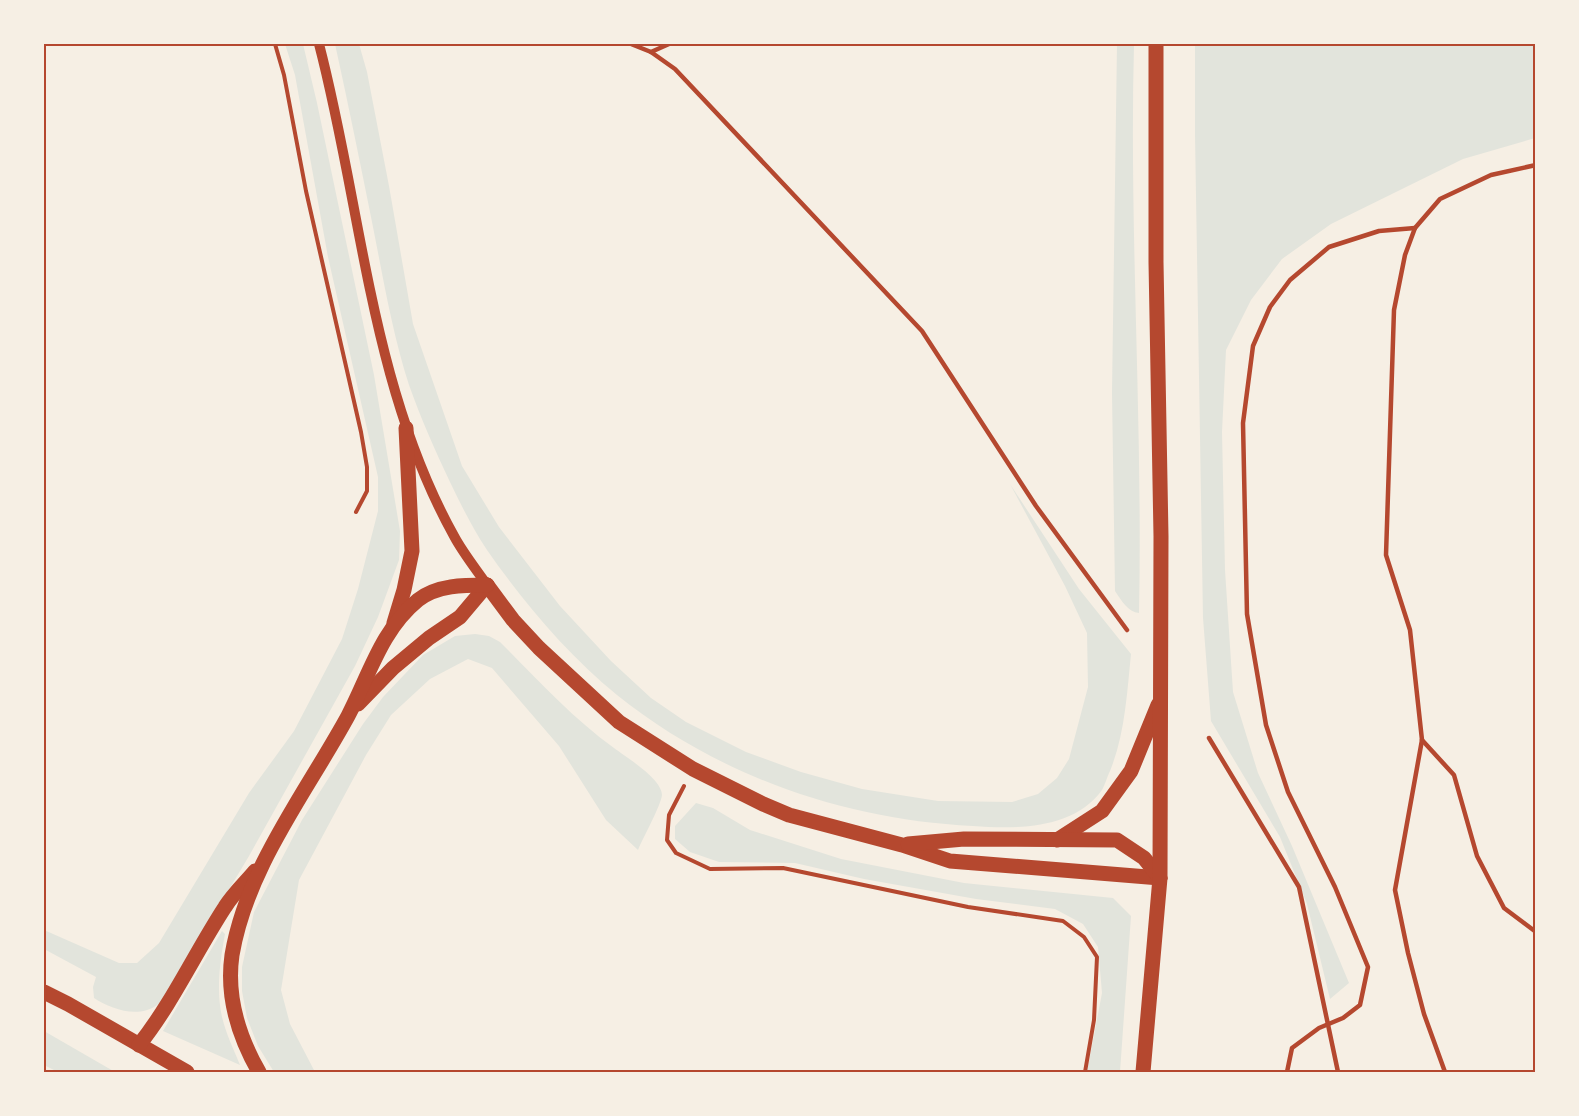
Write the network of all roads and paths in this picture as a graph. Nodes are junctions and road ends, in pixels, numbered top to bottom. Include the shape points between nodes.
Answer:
1 (275, 44) edge
2 (319, 44) edge
3 (632, 44) edge
4 (669, 44) edge
5 (1156, 44) edge
6 (651, 52) junction
7 (1536, 165) edge
8 (1415, 228) junction
9 (406, 428) junction
10 (356, 512) dead end
11 (488, 585) junction
12 (393, 626) junction
13 (1127, 630) dead end
14 (1161, 697) junction
15 (349, 713) junction
16 (1209, 738) dead end
17 (1422, 740) junction
18 (693, 769) junction
19 (1057, 840) junction
20 (902, 845) junction
21 (261, 865) junction
22 (1160, 878) junction
23 (1536, 932) edge
24 (44, 992) edge
25 (1328, 1025) junction
26 (139, 1045) junction
27 (187, 1072) edge
28 (259, 1072) edge
29 (1085, 1072) edge
30 (1143, 1072) edge
31 (1287, 1072) edge
32 (1338, 1072) edge
33 (1445, 1072) edge

1 - 10 path via 365,455 367,491
2 - 9 street via 385,358
3 - 6 lane
4 - 6 lane
5 - 14 main road
6 - 13 lane via 675,69 922,331 1036,506
7 - 8 lane via 1491,175 1440,199
8 - 17 lane via 1394,310 1386,555 1410,630
8 - 25 lane via 1379,231 1329,247 1290,280 1270,307 1253,346 1243,423 1247,614 1266,725 1288,792 1335,886 1368,966 1360,1005
9 - 11 street via 455,539
9 - 12 main road via 412,550
11 - 12 main road via 458,585 433,592 418,600
11 - 15 main road via 460,617 393,668
11 - 18 main road via 520,627 572,680 619,722
12 - 15 main road
14 - 19 main road via 1131,771 1102,811
14 - 22 main road
15 - 21 main road
16 - 25 lane via 1299,887
17 - 23 lane via 1454,776 1477,856 1504,908
17 - 33 lane via 1395,890 1424,1014
18 - 20 main road via 789,815
18 - 29 path via 669,814 666,840 676,853 710,869 783,868 968,907 1063,921 1084,937 1097,957 1094,1020
19 - 20 main road via 964,839
19 - 22 main road via 1117,840 1144,858
20 - 22 main road via 950,861
21 - 26 main road via 226,905
21 - 28 main road via 241,918 232,957 231,995 239,1031
22 - 30 main road
24 - 26 main road
25 - 31 lane via 1292,1048
25 - 32 lane
26 - 27 main road

